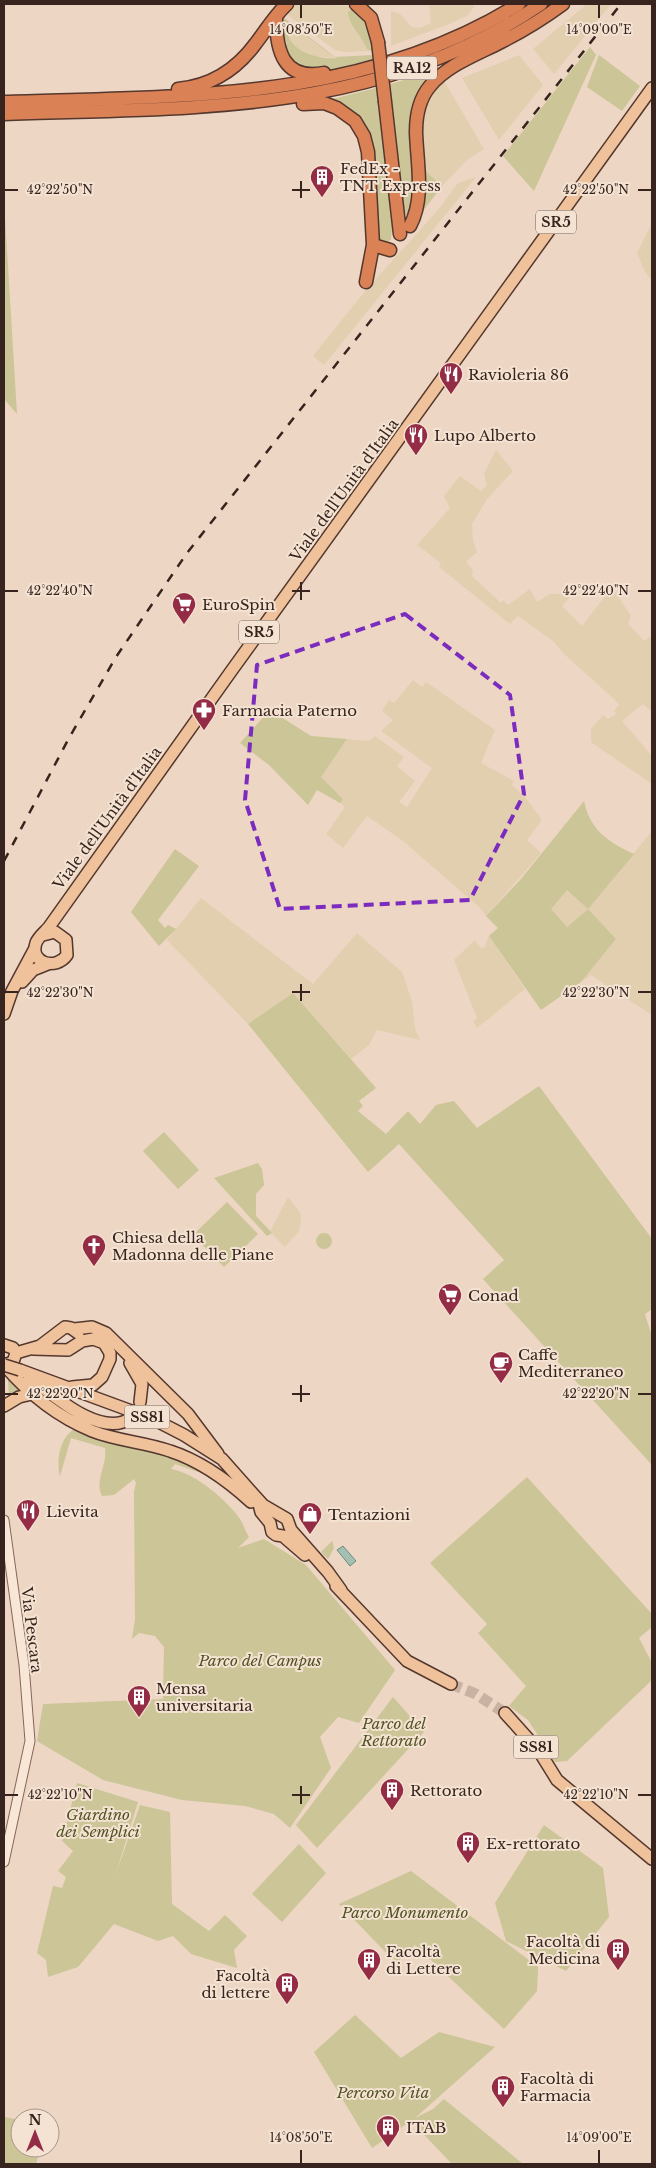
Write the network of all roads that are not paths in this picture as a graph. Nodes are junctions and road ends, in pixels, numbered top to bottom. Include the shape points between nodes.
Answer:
1 (287, 4) edge
2 (356, 4) edge
3 (519, 4) edge
4 (541, 4) edge
5 (563, 4) edge
6 (276, 18) junction
7 (353, 73) junction
8 (652, 88) edge
9 (150, 97) junction
10 (271, 101) junction
11 (4, 102) edge
12 (4, 114) edge
13 (374, 246) junction
14 (390, 250) dead end
15 (366, 282) dead end
16 (61, 910) junction
17 (43, 935) junction
18 (63, 936) junction
19 (35, 948) junction
20 (48, 964) junction
21 (4, 1014) edge
22 (74, 1329) junction
23 (58, 1331) junction
24 (110, 1336) junction
25 (78, 1344) junction
26 (4, 1345) edge
27 (61, 1348) junction
28 (33, 1349) junction
29 (16, 1354) junction
30 (4, 1365) edge
31 (20, 1370) junction
32 (66, 1386) junction
33 (32, 1394) junction
34 (140, 1402) dead end
35 (4, 1406) edge
36 (131, 1418) dead end
37 (222, 1460) junction
38 (258, 1500) junction
39 (261, 1512) junction
40 (4, 1520) edge
41 (274, 1520) junction
42 (286, 1532) junction
43 (451, 1684) tunnel mouth
44 (506, 1713) tunnel mouth
45 (652, 1859) edge
46 (4, 1862) edge

1 - 6 highway
2 - 5 highway, bridge via 371,18 378,42 385,102 412,224 419,189 417,118 429,86 448,70 520,32
3 - 7 highway, RA12 via 436,46
4 - 10 highway, RA12 via 490,34 425,63 335,90
6 - 7 highway via 278,50 291,68 314,75 338,70
6 - 9 highway via 248,54 224,74 192,87 164,90
7 - 9 highway, RA12 via 260,90
8 - 16 main road, Viale dell'Unità d'Italia / SR5
9 - 11 highway, RA12
10 - 12 highway, RA12 via 180,109
10 - 13 highway via 287,106 308,103 331,105 355,121 368,152
13 - 14 highway
13 - 15 highway
16 - 17 main road, Viale dell'Unità d'Italia / SR5
16 - 18 main road, Viale dell'Unità d'Italia / SR5 via 59,918
17 - 18 main road via 51,932
17 - 19 main road, SR5
18 - 20 main road, SR5 via 68,945 67,955 60,963
19 - 20 main road via 37,956
19 - 21 main road, SR5 via 12,991
20 - 21 main road, SR5 via 24,979
22 - 23 main road via 65,1327
22 - 24 main road via 96,1328
22 - 25 main road via 78,1334
23 - 27 main road via 56,1338
23 - 28 main road
24 - 34 main road via 140,1377 143,1390
24 - 37 main road via 205,1434
25 - 27 main road via 68,1350
25 - 32 main road via 94,1339 104,1343 110,1353 108,1366 93,1385
26 - 29 main road via 13,1348
27 - 28 main road
28 - 29 main road
29 - 30 main road via 13,1362
30 - 31 main road, SS81, bridge
30 - 33 main road
31 - 32 main road, SS81
31 - 36 main road via 86,1417 110,1424
32 - 37 main road, SS81 via 153,1419
33 - 35 main road
33 - 39 main road via 92,1430 171,1451 209,1469
37 - 38 main road, SS81
38 - 39 main road
38 - 41 main road, SS81
39 - 41 main road
40 - 46 street, Via Pescara via 24,1665 30,1742
41 - 42 main road, SS81 via 287,1519
41 - 42 main road via 273,1534
42 - 43 main road, SS81 via 328,1572 407,1661
44 - 45 main road, SS81 via 539,1751 557,1780

